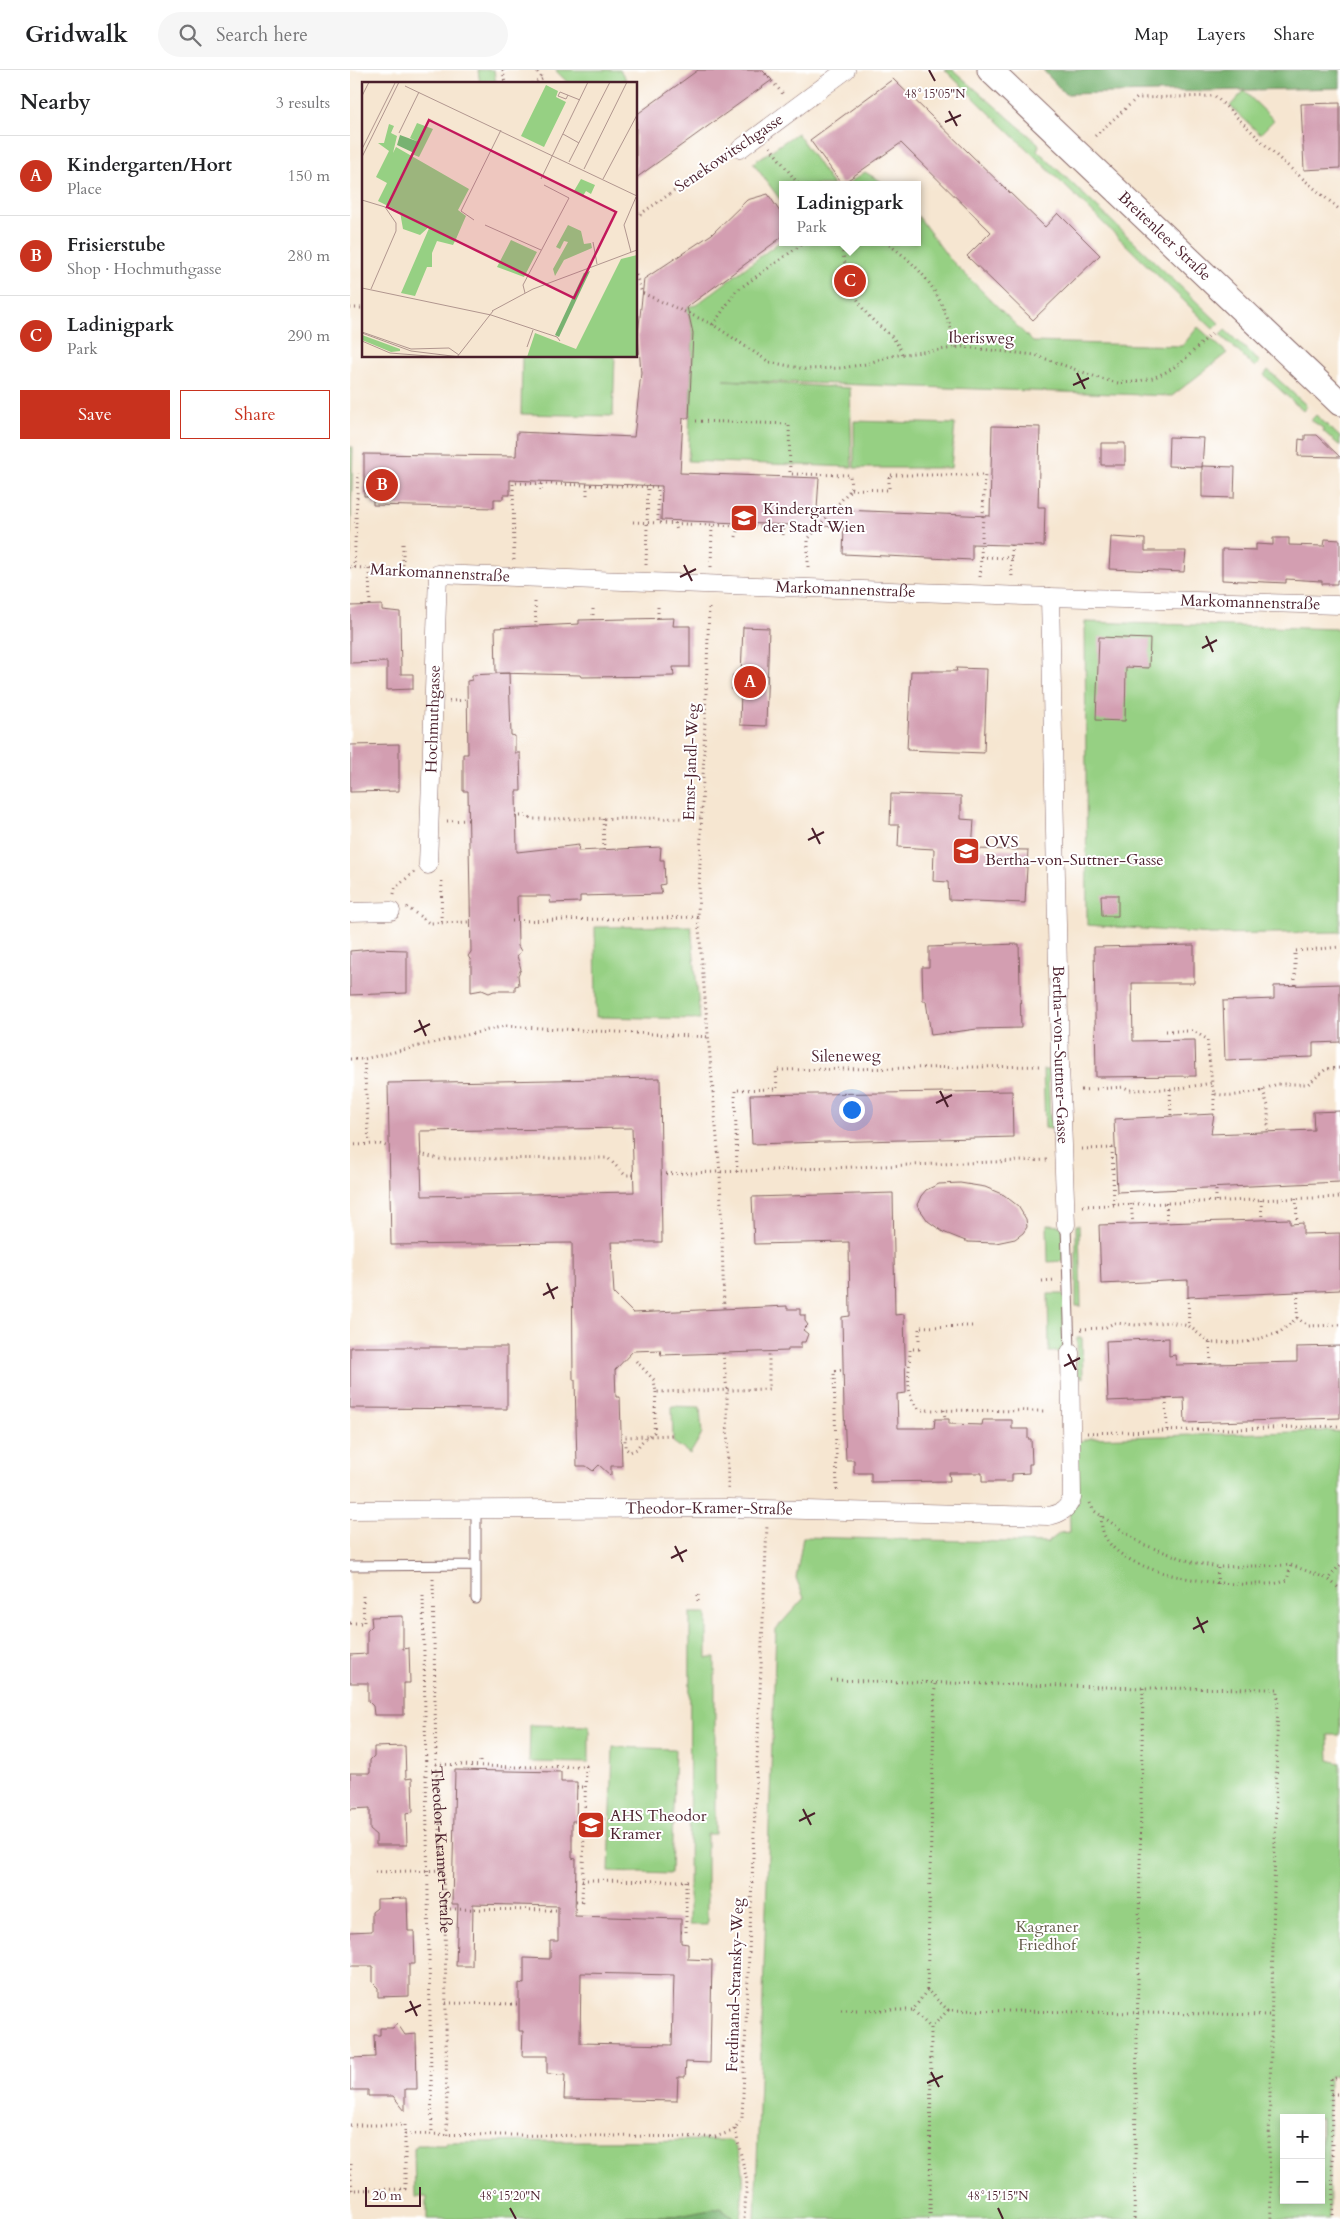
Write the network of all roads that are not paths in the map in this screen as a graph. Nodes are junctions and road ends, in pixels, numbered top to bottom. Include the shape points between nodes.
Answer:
1 (846, 70) edge
2 (990, 70) edge
3 (740, 149) road end
4 (1340, 402) edge
5 (438, 574) joint
6 (1050, 597) junction
7 (1340, 605) edge
8 (428, 865) road end
9 (391, 911) road end
10 (350, 912) edge
11 (1066, 1225) joint
12 (1070, 1352) joint
13 (476, 1508) junction
14 (350, 1510) edge
15 (1065, 1510) joint
16 (476, 1565) junction
17 (350, 1566) edge
18 (476, 1599) dead end

1 - 3 street, Senekowitschgasse
2 - 4 main road, Breitenleer Straße
5 - 6 street, Markomannenstraße
5 - 8 street, Hochmuthgasse
6 - 7 street, Markomannenstraße
6 - 11 street, Bertha-von-Suttner-Gasse
9 - 10 street
11 - 12 lane, Bertha-von-Suttner-Gasse
12 - 15 street, Bertha-von-Suttner-Gasse via 1072,1498
13 - 14 street, Theodor-Kramer-Straße
13 - 15 street, Theodor-Kramer-Straße via 728,1508 1048,1516
13 - 16 lane
16 - 17 lane
16 - 18 lane

